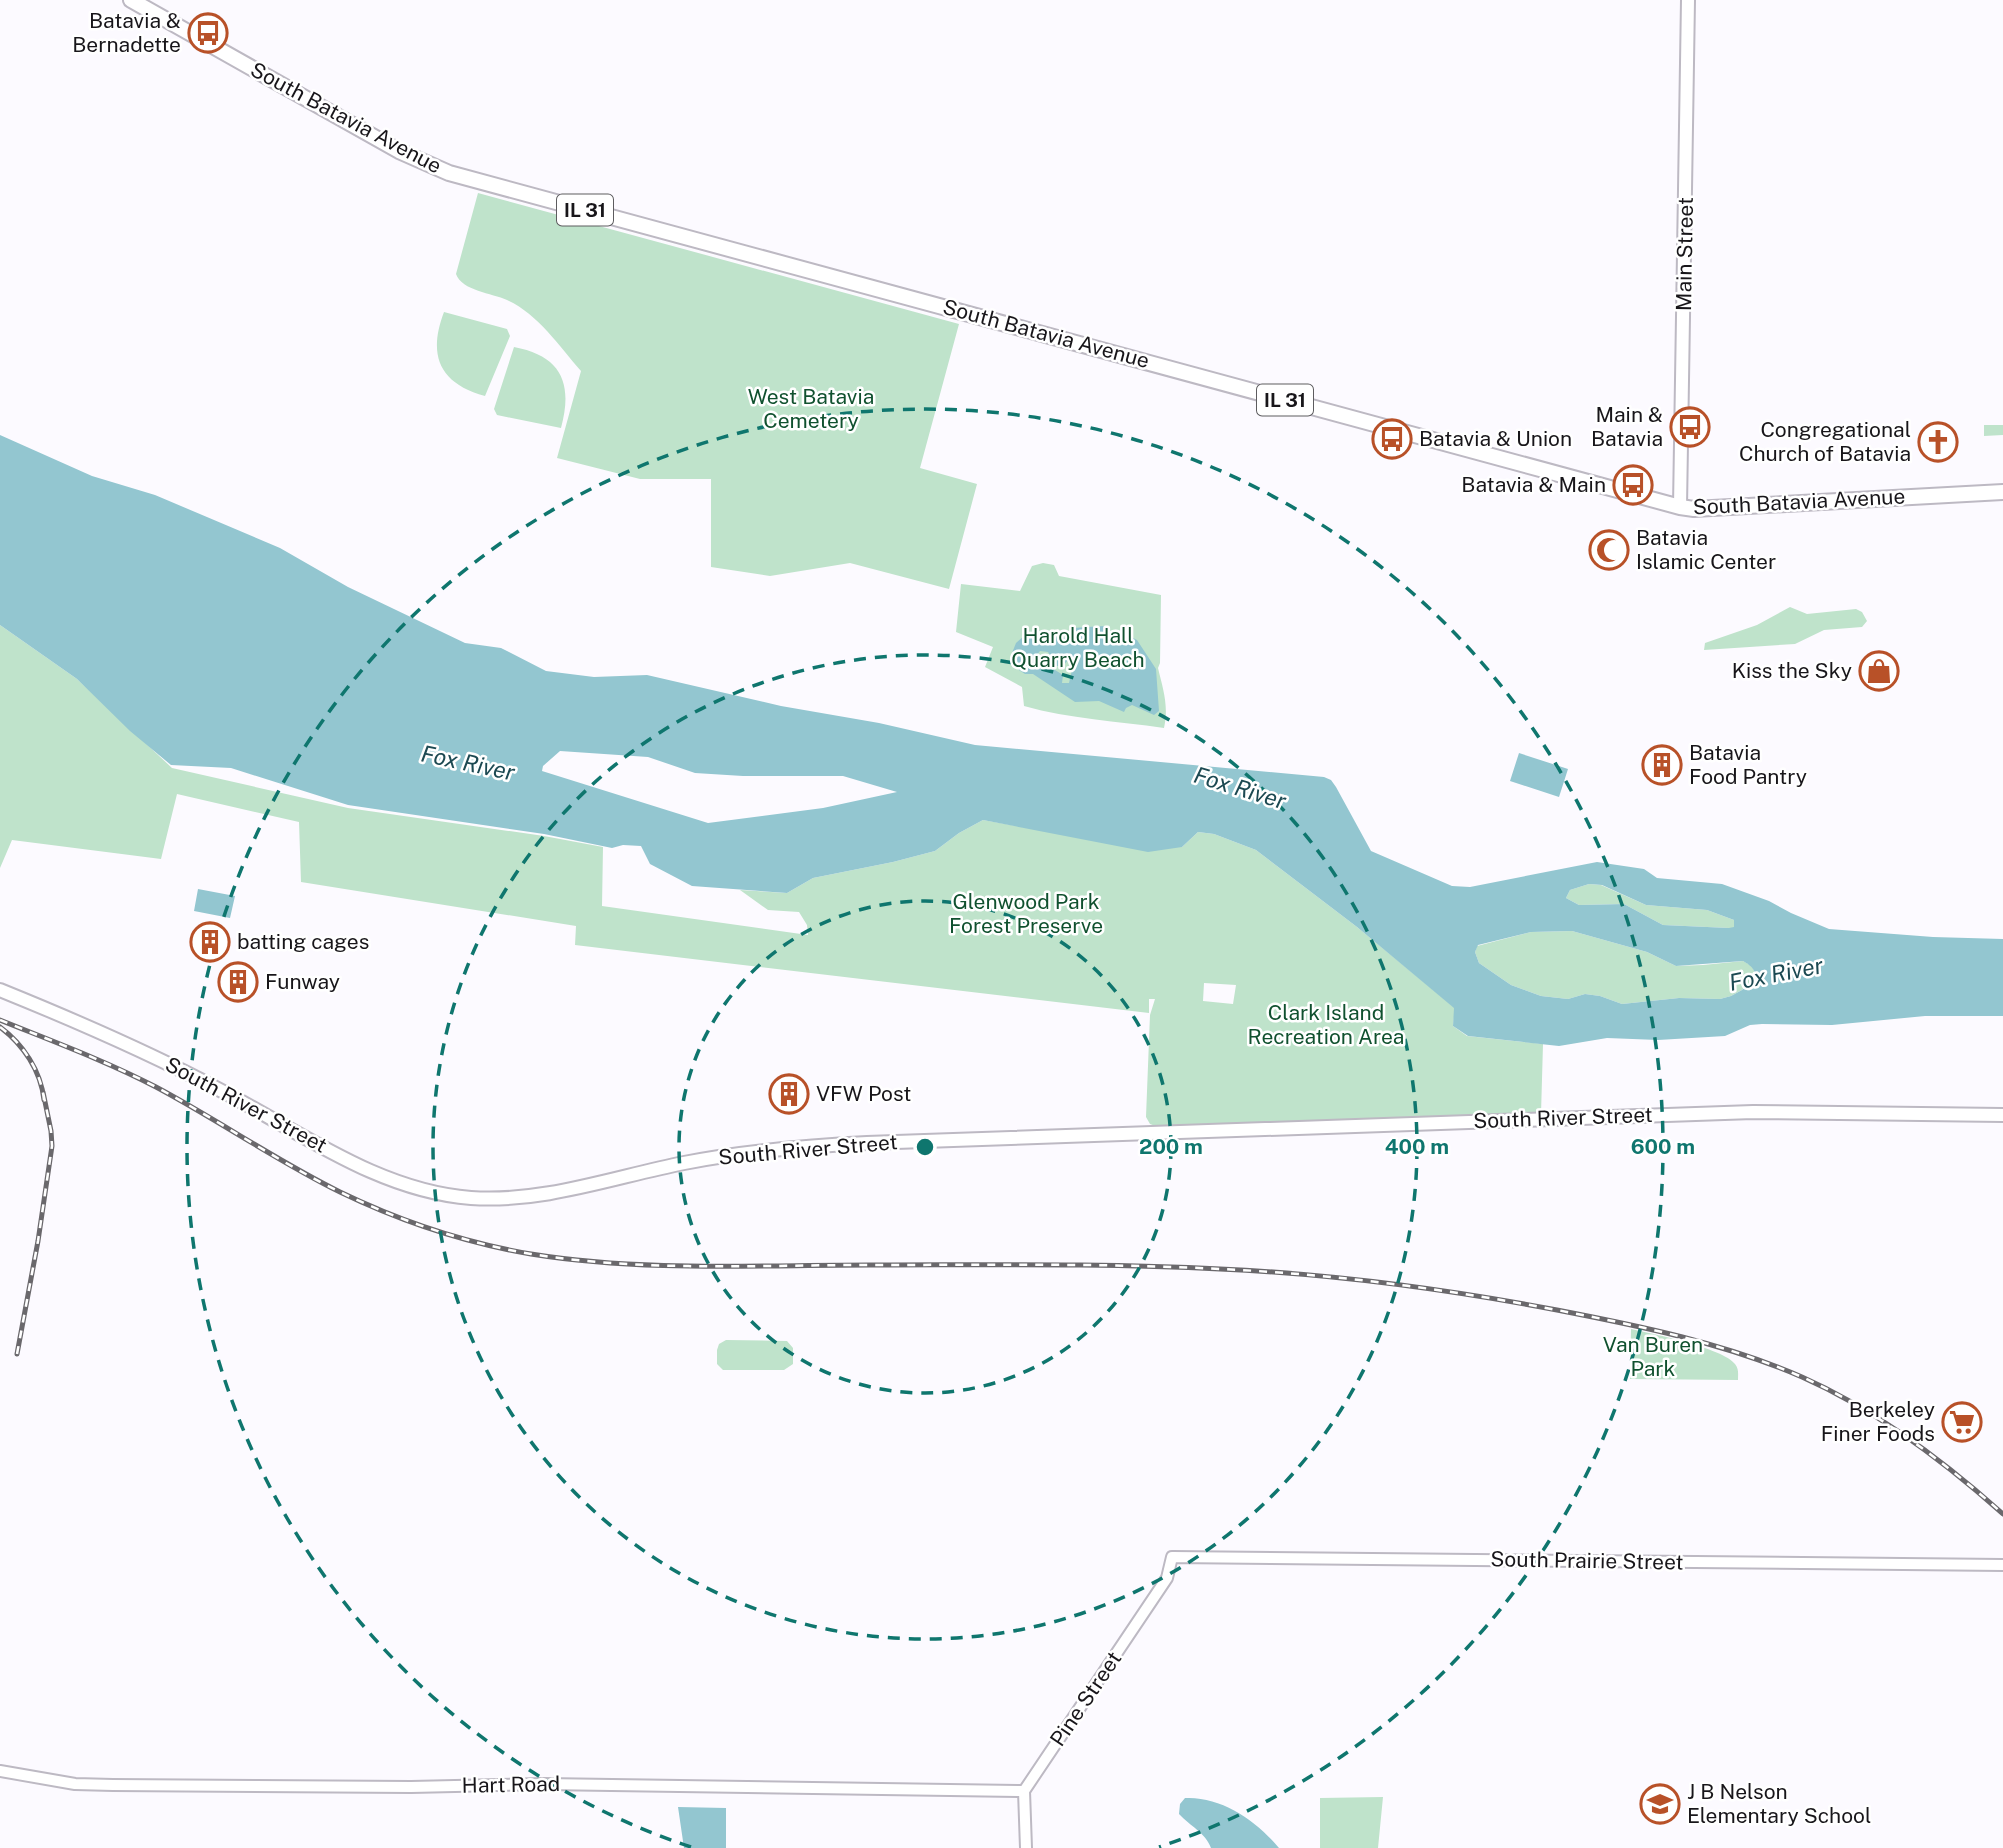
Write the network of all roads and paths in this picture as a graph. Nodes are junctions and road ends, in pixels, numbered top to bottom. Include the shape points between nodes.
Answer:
1 (131, 0) edge
2 (1688, 0) edge
3 (2003, 492) edge
4 (1681, 507) junction
5 (0, 990) edge
6 (2003, 1115) edge
7 (1172, 1557) joint
8 (2003, 1565) edge
9 (0, 1771) edge
10 (1024, 1791) junction
11 (1026, 1848) edge

1 - 4 main road, South Batavia Avenue / IL 31 via 391,147 449,173
2 - 4 main road, Main Street
3 - 4 main road, South Batavia Avenue / IL 31
5 - 6 main road, South River Street via 172,1065 379,1175 419,1190 470,1198 540,1195 730,1155 850,1144 1753,1112
7 - 8 street, South Prairie Street
7 - 10 street, Pine Street via 1167,1578
9 - 10 street, Hart Road via 75,1784 113,1785 544,1784
10 - 11 street

